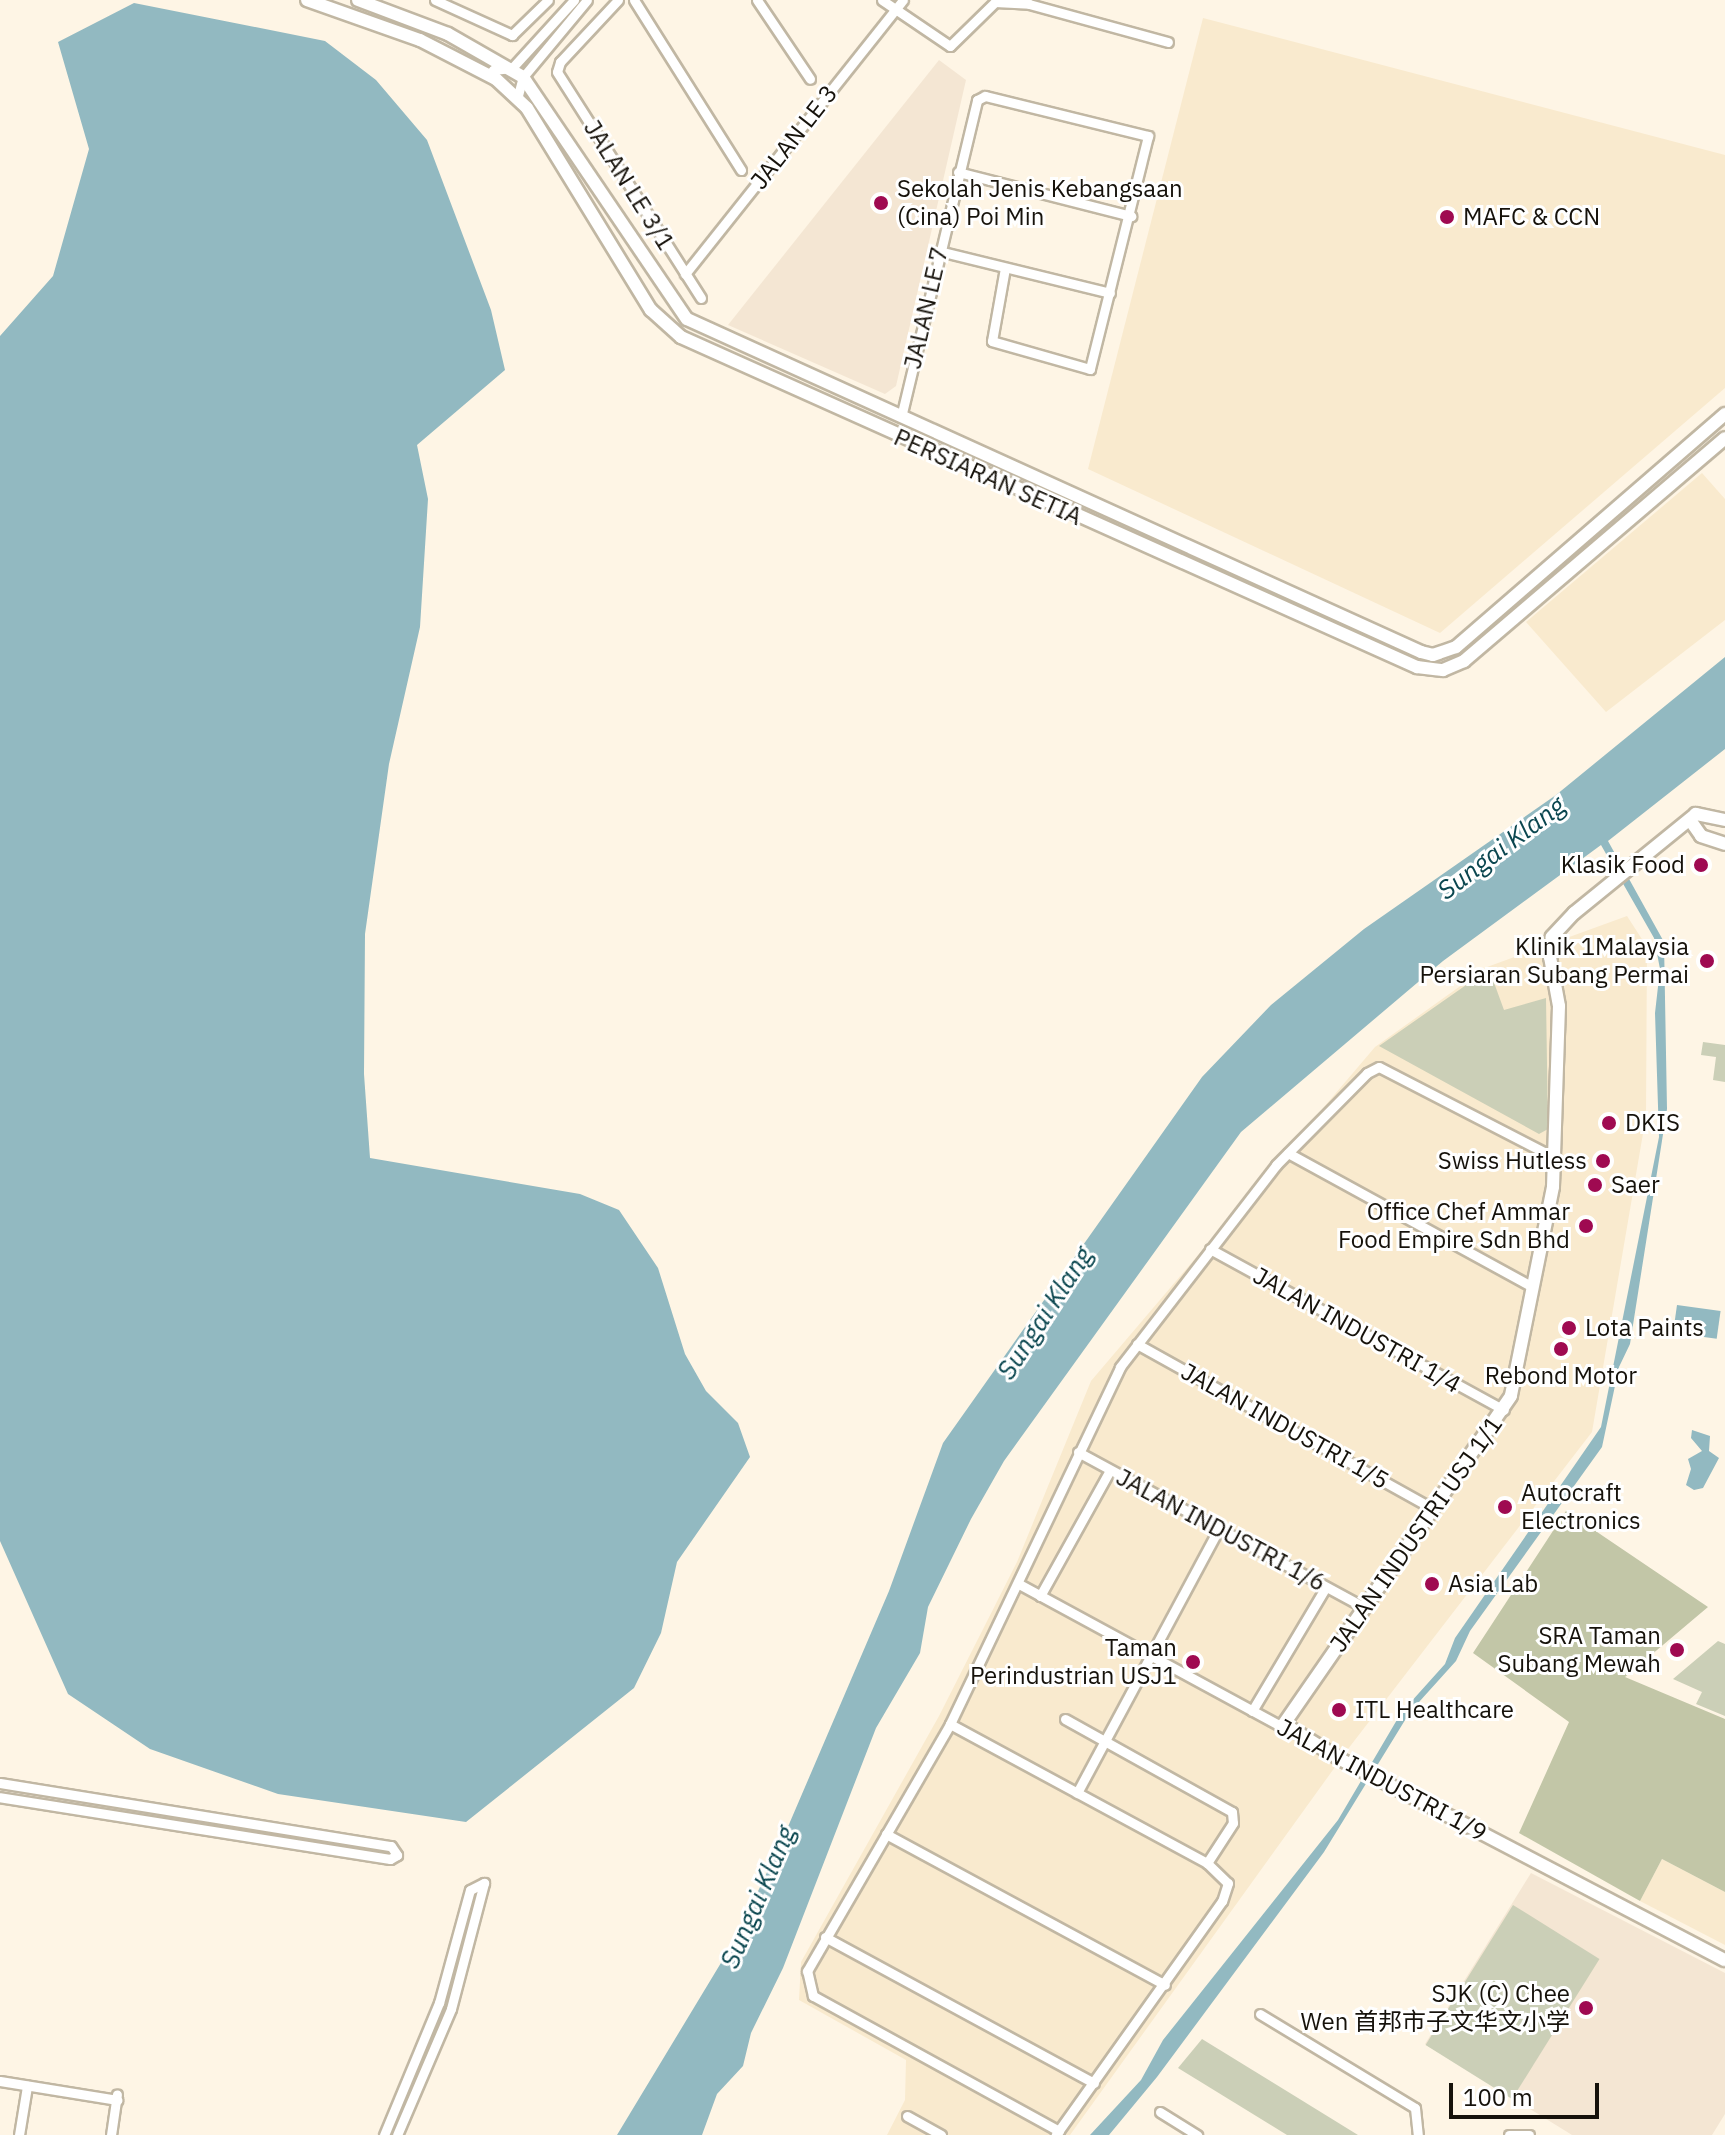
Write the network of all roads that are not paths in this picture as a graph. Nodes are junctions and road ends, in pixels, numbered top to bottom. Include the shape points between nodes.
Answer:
1 (307, 0) edge
2 (358, 0) edge
3 (435, 0) edge
4 (548, 0) edge
5 (574, 0) edge
6 (587, 0) edge
7 (618, 0) edge
8 (634, 0) edge
9 (757, 0) edge
10 (882, 0) edge
11 (903, 0) edge
12 (895, 10) junction
13 (1168, 42) dead end
14 (512, 68) junction
15 (490, 75) junction
16 (523, 77) junction
17 (810, 79) dead end
18 (517, 99) junction
19 (741, 170) dead end
20 (958, 172) junction
21 (1131, 216) junction
22 (939, 251) junction
23 (1005, 268) junction
24 (685, 274) junction
25 (1110, 293) junction
26 (701, 298) dead end
27 (902, 413) junction
28 (1725, 414) edge
29 (894, 435) junction
30 (1725, 438) edge
31 (1438, 654) junction
32 (1437, 670) junction
33 (1690, 820) junction
34 (1725, 820) edge
35 (1725, 844) edge
36 (1288, 1153) junction
37 (1555, 1158) junction
38 (1210, 1249) junction
39 (1533, 1287) junction
40 (1137, 1344) junction
41 (1504, 1410) junction
42 (1078, 1452) junction
43 (1110, 1470) junction
44 (1434, 1509) junction
45 (1219, 1528) junction
46 (1019, 1584) junction
47 (1326, 1587) junction
48 (1040, 1596) junction
49 (1364, 1607) junction
50 (1151, 1657) junction
51 (1252, 1711) junction
52 (1065, 1719) dead end
53 (950, 1724) junction
54 (1286, 1729) junction
55 (1104, 1740) junction
56 (0, 1783) edge
57 (1077, 1793) junction
58 (0, 1797) edge
59 (886, 1834) junction
60 (1207, 1863) junction
61 (825, 1937) junction
62 (1725, 1960) edge
63 (1165, 1985) junction
64 (1260, 2014) dead end
65 (0, 2081) edge
66 (1094, 2083) junction
67 (27, 2086) junction
68 (1160, 2112) dead end
69 (907, 2116) dead end
70 (1057, 2133) edge
71 (19, 2135) edge
72 (111, 2135) edge
73 (384, 2135) edge
74 (397, 2135) edge
75 (941, 2135) edge
76 (1197, 2135) edge
77 (1418, 2135) edge
78 (1509, 2135) edge
79 (1529, 2135) edge

1 - 15 street, PERSIARAN SETIA via 420,40
2 - 14 street, PERSIARAN SETIA via 448,34
3 - 4 street via 512,35
5 - 14 street
6 - 16 street
7 - 24 street, JALAN LE 3/1 via 560,62 557,72
8 - 19 street
9 - 17 street
10 - 12 street
11 - 12 street, JALAN LE 3
12 - 13 street via 950,46 995,2 1029,4
12 - 24 street, JALAN LE 3
14 - 15 street
14 - 16 street, PERSIARAN SETIA
15 - 18 street, PERSIARAN SETIA
16 - 18 street
16 - 27 street, PERSIARAN SETIA via 687,319
18 - 29 street, PERSIARAN SETIA via 564,165 651,310 669,329
20 - 21 street
20 - 21 street, JALAN LE 7 via 972,109 985,96 1148,136
20 - 22 street, JALAN LE 7
21 - 25 street
22 - 23 street
22 - 27 street, JALAN LE 7
23 - 25 street
23 - 25 street via 992,341 1088,370
24 - 26 street, JALAN LE 3/1
27 - 29 street
27 - 31 street, PERSIARAN SETIA via 1421,652
28 - 31 street via 1456,647
29 - 32 street, PERSIARAN SETIA via 1417,667
30 - 32 street via 1487,642 1454,667
31 - 32 street
33 - 34 street via 1706,813
33 - 35 street via 1701,836
33 - 37 street, JALAN INDUSTRI USJ 1/1 via 1557,930 1550,947 1559,1006
36 - 37 street via 1367,1073 1391,1070
36 - 38 street
36 - 39 street
37 - 39 street, JALAN INDUSTRI USJ 1/1
38 - 40 street
38 - 41 street, JALAN INDUSTRI 1/4
39 - 41 street, JALAN INDUSTRI USJ 1/1
40 - 42 street
40 - 44 street, JALAN INDUSTRI 1/5
41 - 44 street, JALAN INDUSTRI USJ 1/1
42 - 43 street, JALAN INDUSTRI 1/6
42 - 46 street
43 - 45 street, JALAN INDUSTRI 1/6
43 - 48 street
44 - 49 street, JALAN INDUSTRI USJ 1/1
45 - 47 street, JALAN INDUSTRI 1/6
45 - 50 street
46 - 48 street, JALAN INDUSTRI 1/9
46 - 53 street
47 - 49 street, JALAN INDUSTRI 1/6
47 - 51 street
48 - 50 street, JALAN INDUSTRI 1/9
49 - 54 street, JALAN INDUSTRI USJ 1/1 via 1284,1719
50 - 51 street, JALAN INDUSTRI 1/9
50 - 55 street
51 - 54 street, JALAN INDUSTRI 1/9
52 - 55 street
53 - 57 street
53 - 59 street
54 - 62 street, JALAN INDUSTRI 1/9
55 - 57 street
55 - 60 street via 1232,1812 1233,1823
56 - 58 street via 391,1846 397,1855 390,1859
57 - 60 street
59 - 61 street
59 - 63 street
60 - 63 street via 1225,1877 1227,1895
61 - 66 street
61 - 70 street via 807,1971 813,1996
63 - 66 street
64 - 77 street via 1415,2108
65 - 67 street
66 - 70 street
67 - 71 street
67 - 72 street via 117,2097
68 - 76 street
69 - 75 street
73 - 74 street via 439,2003 470,1890 484,1883 451,2009
78 - 79 street

